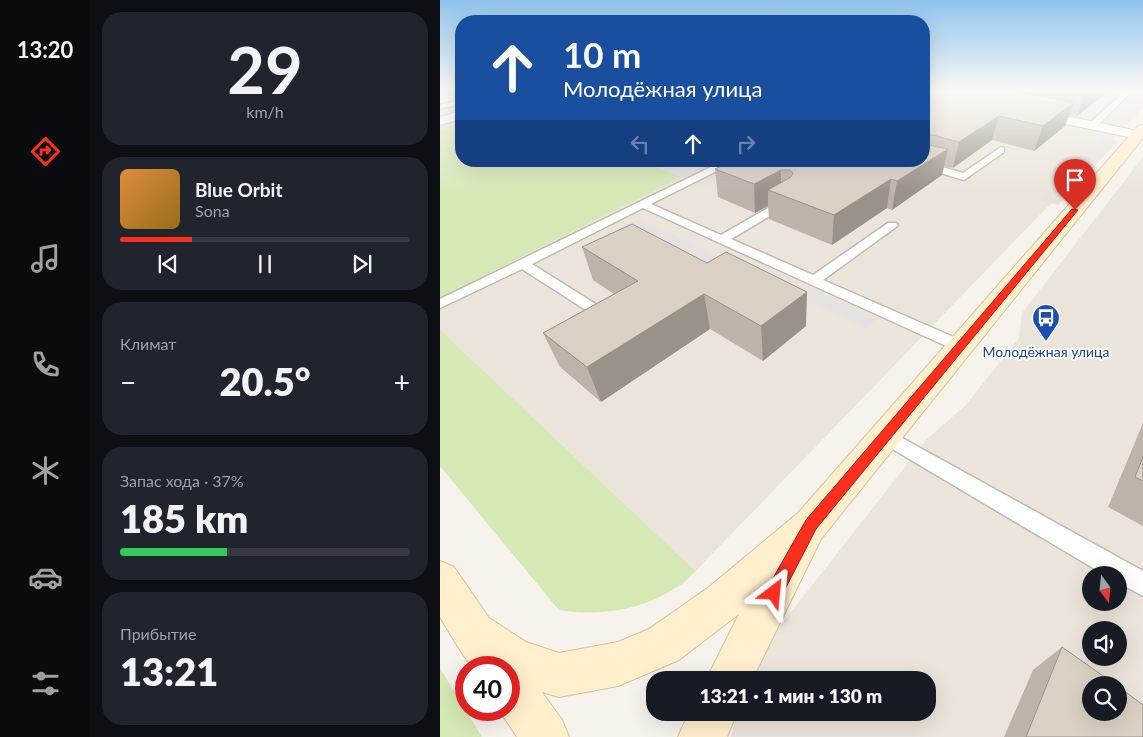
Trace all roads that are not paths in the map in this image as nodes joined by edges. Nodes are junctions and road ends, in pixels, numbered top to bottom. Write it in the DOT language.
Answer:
graph roads {
  1 [pos="1090,124"];
  2 [pos="1093,125"];
  3 [pos="1141,133"];
  4 [pos="1001,150"];
  5 [pos="718,167"];
  6 [pos="930,167"];
  7 [pos="786,202"];
  8 [pos="642,204"];
  9 [pos="892,225"];
  10 [pos="721,240"];
  11 [pos="522,263"];
  12 [pos="813,281"];
  13 [pos="440,304"];
  14 [pos="597,311"];
  15 [pos="960,346"];
  16 [pos="886,436"];
  17 [pos="811,524"];
  18 [pos="440,581"];
  19 [pos="1143,584"];
  20 [pos="473,632"];
  21 [pos="490,656"];
  22 [pos="733,671"];
  23 [pos="520,700"];
  24 [pos="710,721"];
  25 [pos="545,737"];
  26 [pos="702,737"];
  1 -- 2 [label="street"];
  2 -- 3 [label="street"];
  3 -- 15 [label="street"];
  4 -- 6 [label="lane"];
  5 -- 8 [label="lane"];
  7 -- 10 [label="lane"];
  8 -- 10 [label="lane"];
  8 -- 11 [label="lane"];
  9 -- 12 [label="lane"];
  10 -- 12 [label="lane"];
  11 -- 13 [label="lane"];
  11 -- 14 [label="lane"];
  12 -- 15 [label="lane"];
  15 -- 16 [label="street"];
  16 -- 17 [label="street"];
  16 -- 19 [label="lane"];
  17 -- 20 [label="street"];
  17 -- 22 [label="street"];
  18 -- 20 [label="street"];
  20 -- 21 [label="street"];
  23 -- 25 [label="street"];
  24 -- 26 [label="street"];
}
